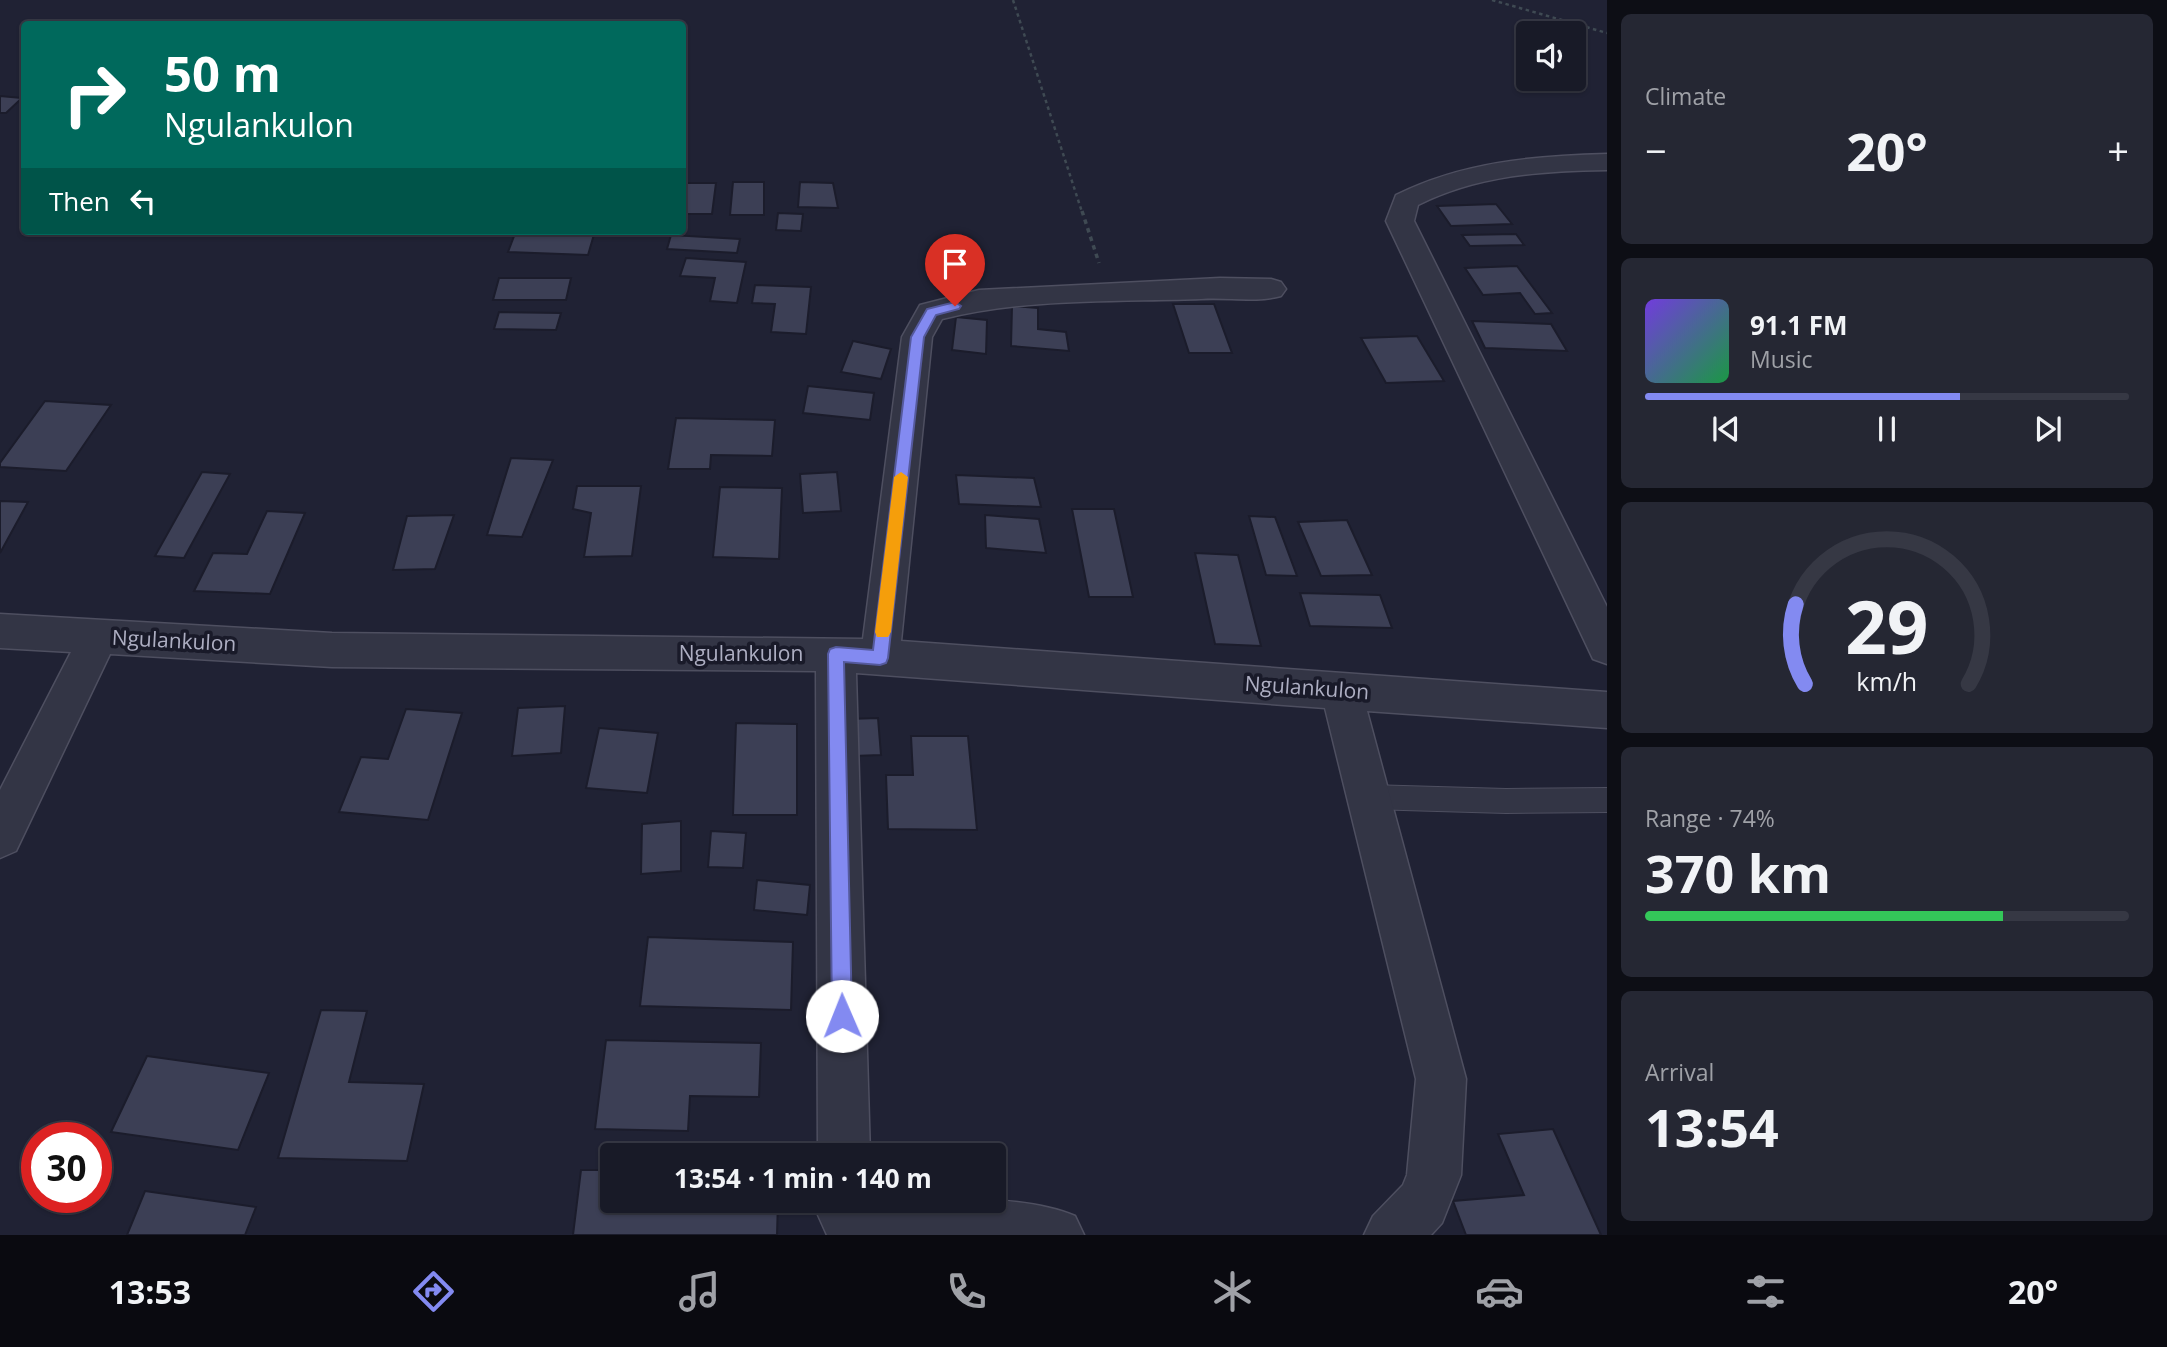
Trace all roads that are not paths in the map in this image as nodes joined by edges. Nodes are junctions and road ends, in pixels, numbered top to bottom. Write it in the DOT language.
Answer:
graph roads {
  1 [pos="1607,162"];
  2 [pos="1271,289"];
  3 [pos="0,631"];
  4 [pos="99,637"];
  5 [pos="1607,647"];
  6 [pos="858,656"];
  7 [pos="1341,691"];
  8 [pos="1607,710"];
  9 [pos="1369,797"];
  10 [pos="1607,800"];
  11 [pos="0,836"];
  12 [pos="844,1143"];
  13 [pos="845,1217"];
  14 [pos="1056,1235"];
  15 [pos="1392,1235"];
  1 -- 5 [label="street"];
  2 -- 6 [label="street"];
  3 -- 4 [label="street, Ngulankulon"];
  4 -- 6 [label="street, Ngulankulon"];
  4 -- 11 [label="street"];
  6 -- 7 [label="street, Ngulankulon"];
  6 -- 12 [label="street"];
  7 -- 8 [label="street, Ngulankulon"];
  7 -- 9 [label="street"];
  9 -- 10 [label="lane"];
  9 -- 15 [label="street"];
  13 -- 14 [label="street"];
}
